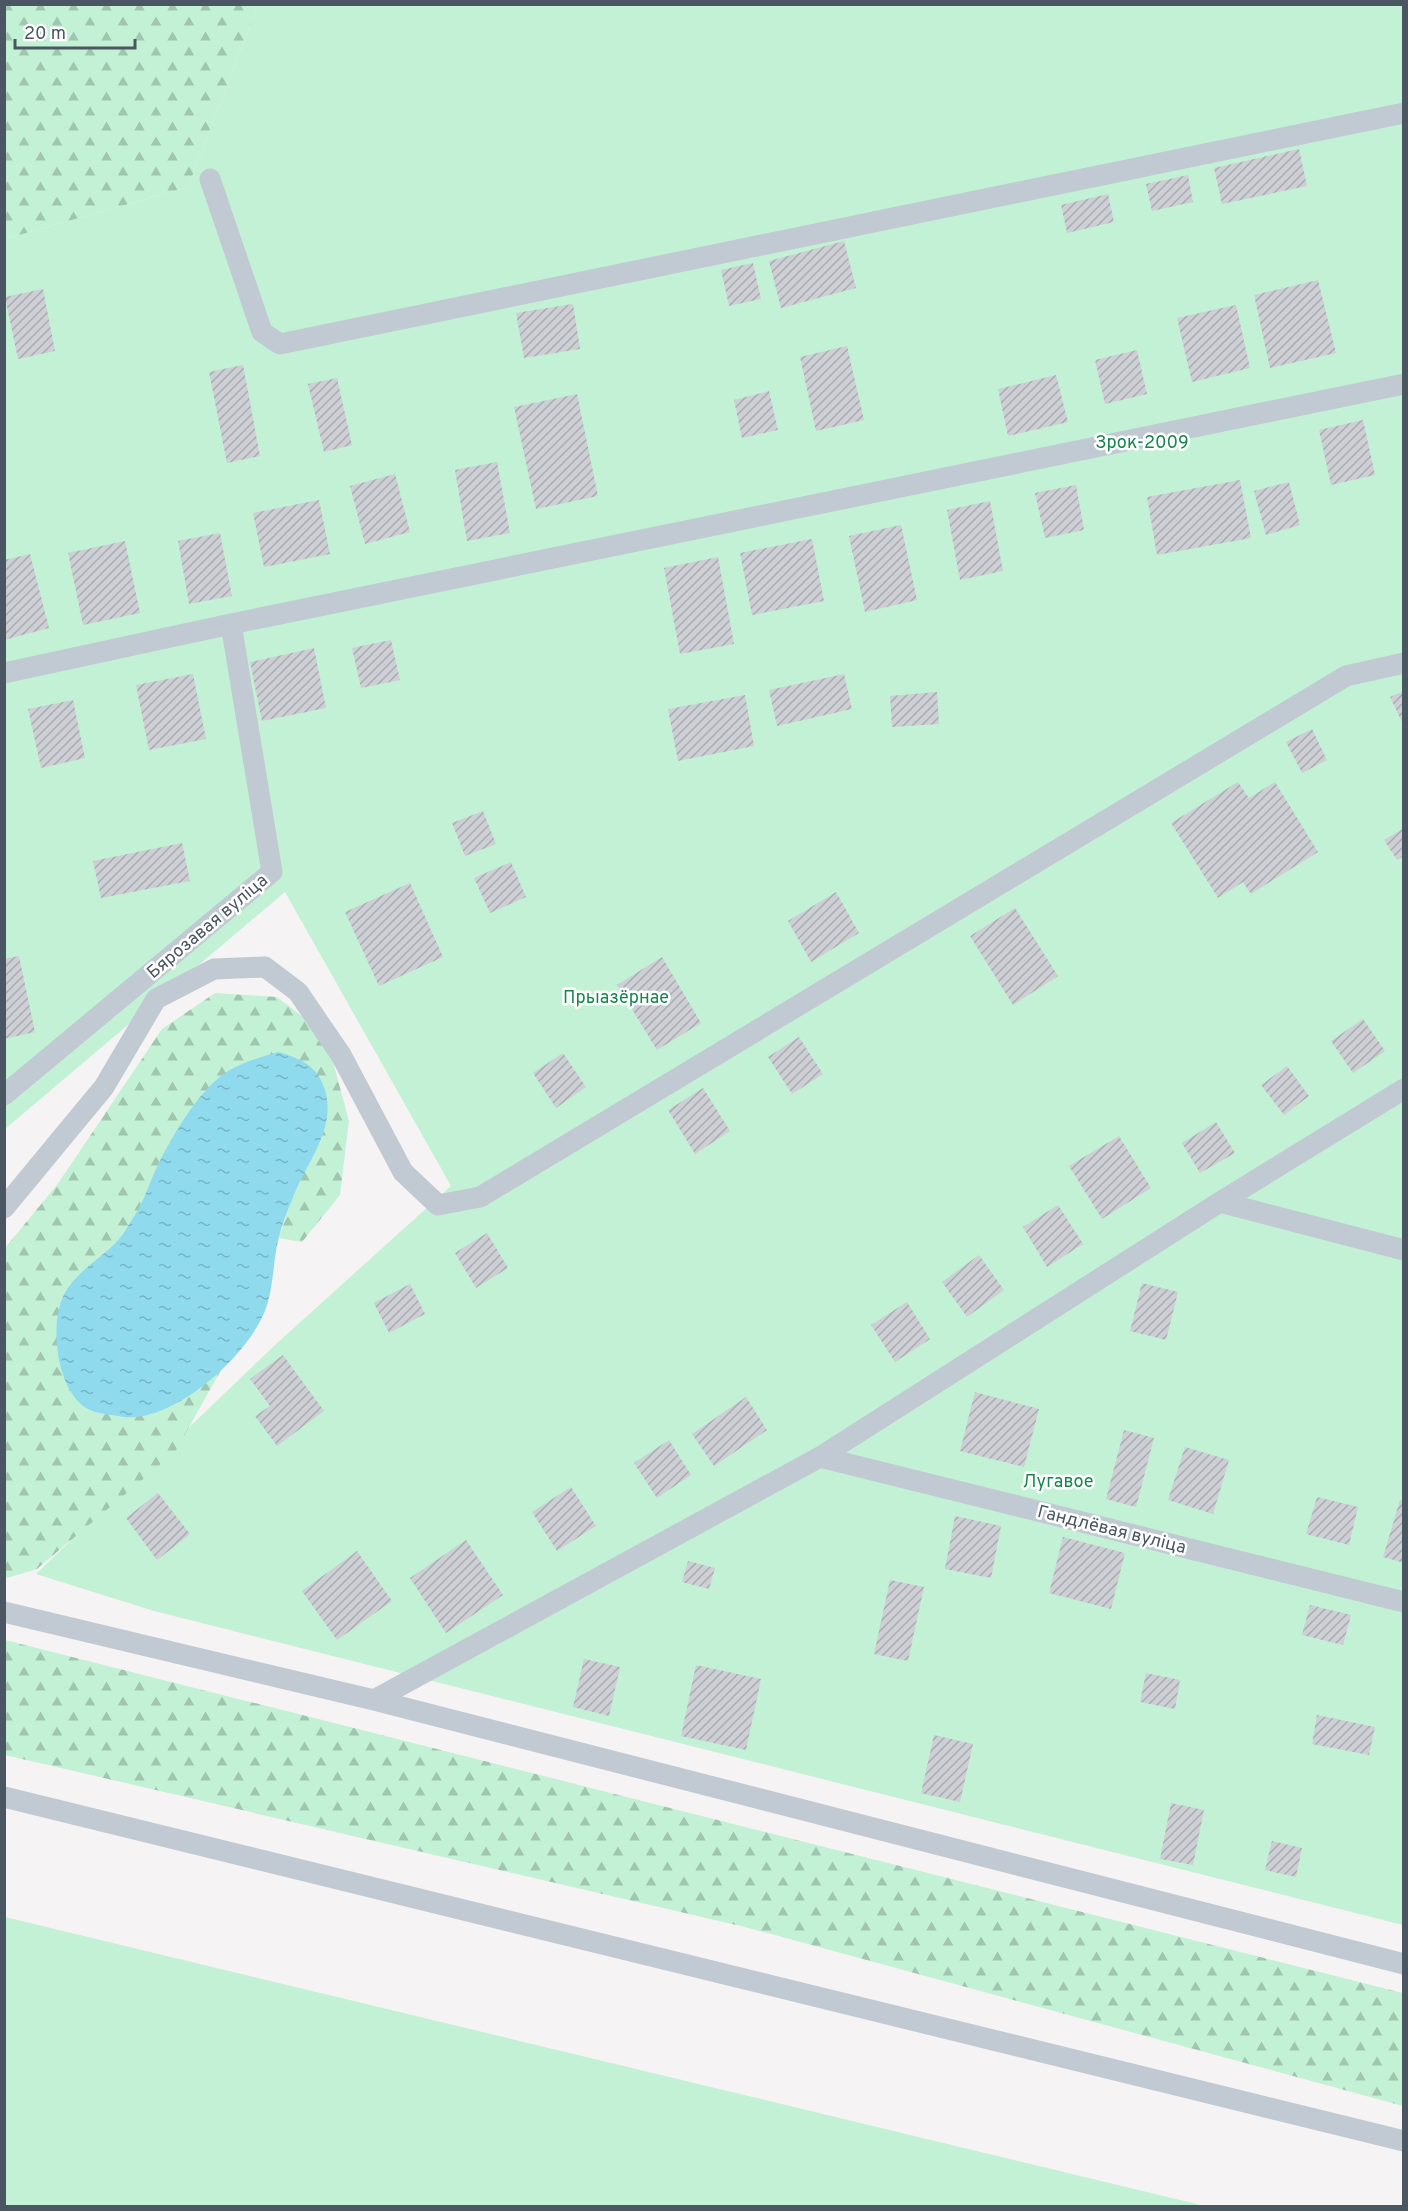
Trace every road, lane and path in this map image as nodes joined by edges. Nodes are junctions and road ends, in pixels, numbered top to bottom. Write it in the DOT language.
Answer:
graph roads {
  1 [pos="1404,113"];
  2 [pos="210,179"];
  3 [pos="1404,384"];
  4 [pos="231,624"];
  5 [pos="1404,663"];
  6 [pos="4,673"];
  7 [pos="1404,1089"];
  8 [pos="4,1095"];
  9 [pos="1220,1202"];
  10 [pos="4,1208"];
  11 [pos="1404,1250"];
  12 [pos="820,1457"];
  13 [pos="1404,1602"];
  14 [pos="4,1612"];
  15 [pos="374,1700"];
  16 [pos="4,1797"];
  17 [pos="1404,1964"];
  18 [pos="1404,2140"];
  1 -- 2 [label="lane"];
  3 -- 4 [label="lane"];
  4 -- 6 [label="lane"];
  4 -- 8 [label="lane, Бярозавая вуліца"];
  5 -- 10 [label="lane"];
  7 -- 9 [label="lane"];
  9 -- 11 [label="lane"];
  9 -- 12 [label="lane"];
  12 -- 13 [label="lane, Гандлёвая вуліца"];
  12 -- 15 [label="lane"];
  14 -- 15 [label="lane"];
  15 -- 17 [label="lane"];
  16 -- 18 [label="lane"];
}
